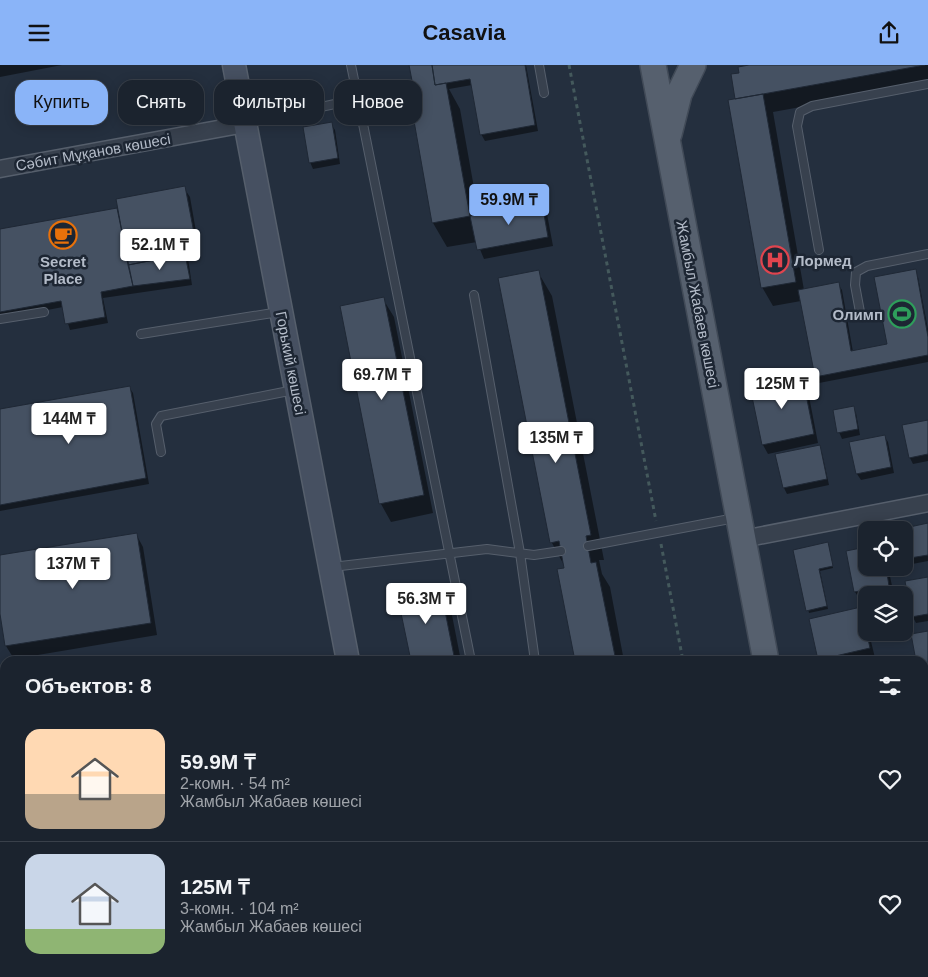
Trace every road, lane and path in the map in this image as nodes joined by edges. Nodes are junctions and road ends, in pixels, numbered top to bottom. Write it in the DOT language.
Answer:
graph roads {
  1 [pos="234,65"];
  2 [pos="351,65"];
  3 [pos="539,65"];
  4 [pos="569,65"];
  5 [pos="652,65"];
  6 [pos="693,65"];
  7 [pos="237,80"];
  8 [pos="354,80"];
  9 [pos="928,84"];
  10 [pos="544,93"];
  11 [pos="240,125"];
  12 [pos="245,125"];
  13 [pos="363,125"];
  14 [pos="669,157"];
  15 [pos="0,169"];
  16 [pos="819,250"];
  17 [pos="928,255"];
  18 [pos="474,295"];
  19 [pos="44,312"];
  20 [pos="281,312"];
  21 [pos="860,312"];
  22 [pos="0,319"];
  23 [pos="141,334"];
  24 [pos="296,389"];
  25 [pos="161,452"];
  26 [pos="928,503"];
  27 [pos="741,528"];
  28 [pos="658,531"];
  29 [pos="588,546"];
  30 [pos="561,551"];
  31 [pos="451,553"];
  32 [pos="520,553"];
  33 [pos="330,567"];
  34 [pos="347,656"];
  35 [pos="470,656"];
  36 [pos="535,656"];
  37 [pos="682,656"];
  38 [pos="765,656"];
  1 -- 7 [label="main road, Горький көшесі"];
  2 -- 8 [label="lane"];
  3 -- 10 [label="lane"];
  4 -- 28 [label="path"];
  5 -- 14 [label="main road, Жамбыл Жабаев көшесі"];
  6 -- 14 [label="main road"];
  9 -- 16 [label="lane"];
  11 -- 15 [label="street, Сәбит Мұқанов көшесі"];
  12 -- 20 [label="main road, Горький көшесі"];
  13 -- 31 [label="lane"];
  14 -- 27 [label="main road, Жамбыл Жабаев көшесі"];
  17 -- 21 [label="lane"];
  18 -- 32 [label="lane"];
  19 -- 22 [label="lane"];
  20 -- 23 [label="lane"];
  20 -- 24 [label="main road, Горький көшесі"];
  24 -- 25 [label="lane"];
  24 -- 33 [label="main road, Горький көшесі"];
  26 -- 27 [label="street"];
  27 -- 28 [label="lane"];
  27 -- 38 [label="main road, Жамбыл Жабаев көшесі"];
  28 -- 29 [label="lane"];
  28 -- 37 [label="path"];
  30 -- 32 [label="lane"];
  31 -- 32 [label="lane"];
  31 -- 33 [label="lane"];
  31 -- 35 [label="lane"];
  32 -- 36 [label="lane"];
  33 -- 34 [label="main road, Горький көшесі"];
}
